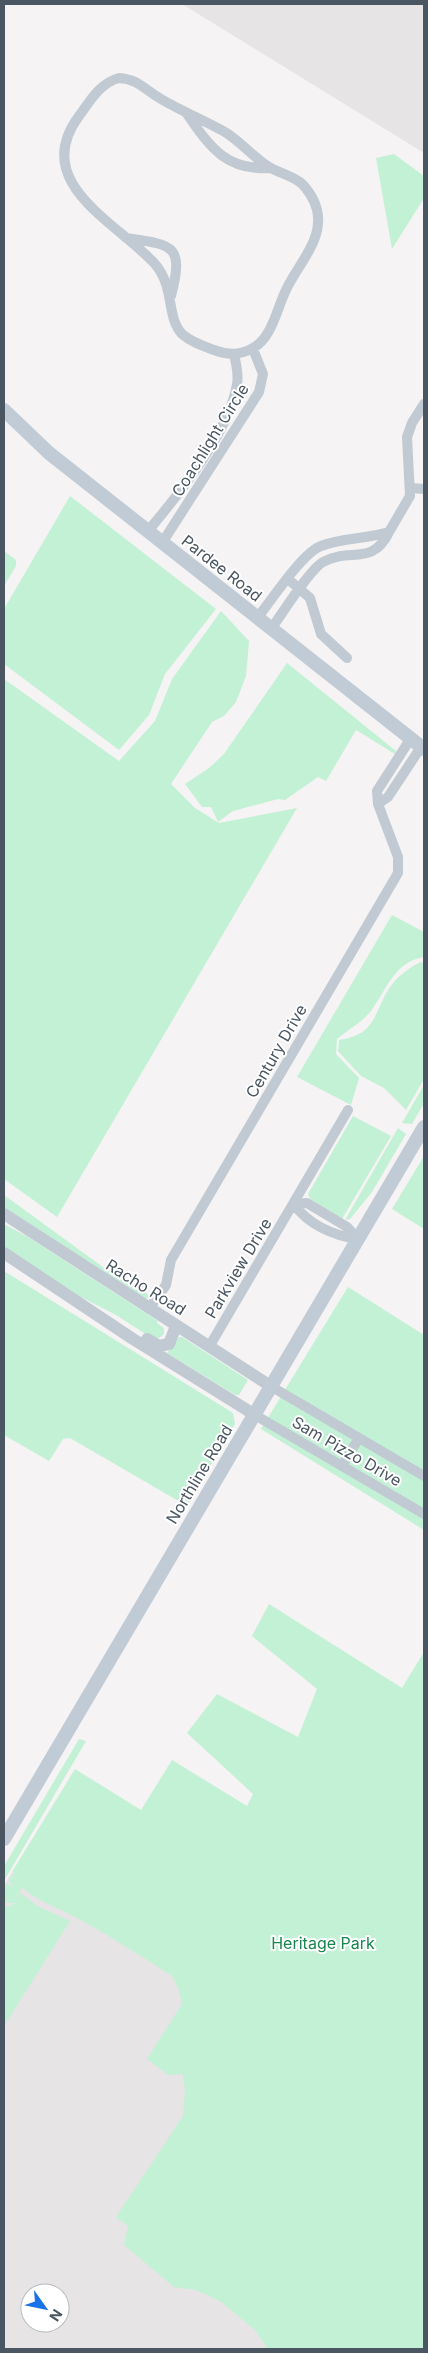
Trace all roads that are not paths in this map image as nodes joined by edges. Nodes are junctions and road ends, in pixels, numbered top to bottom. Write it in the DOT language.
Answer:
graph roads {
  1 [pos="185,112"];
  2 [pos="270,168"];
  3 [pos="126,238"];
  4 [pos="170,299"];
  5 [pos="252,348"];
  6 [pos="234,354"];
  7 [pos="424,404"];
  8 [pos="4,410"];
  9 [pos="411,488"];
  10 [pos="424,489"];
  11 [pos="148,531"];
  12 [pos="389,532"];
  13 [pos="162,543"];
  14 [pos="328,544"];
  15 [pos="334,558"];
  16 [pos="288,579"];
  17 [pos="301,589"];
  18 [pos="257,618"];
  19 [pos="271,629"];
  20 [pos="348,658"];
  21 [pos="419,745"];
  22 [pos="348,1110"];
  23 [pos="424,1127"];
  24 [pos="294,1204"];
  25 [pos="4,1214"];
  26 [pos="4,1220"];
  27 [pos="25,1230"];
  28 [pos="358,1240"];
  29 [pos="4,1253"];
  30 [pos="68,1296"];
  31 [pos="149,1309"];
  32 [pos="176,1326"];
  33 [pos="209,1347"];
  34 [pos="272,1387"];
  35 [pos="255,1415"];
  36 [pos="359,1438"];
  37 [pos="342,1466"];
  38 [pos="424,1476"];
  39 [pos="424,1514"];
  40 [pos="4,1839"];
  1 -- 2 [label="street"];
  1 -- 2 [label="street"];
  1 -- 3 [label="street"];
  2 -- 5 [label="street"];
  3 -- 4 [label="street"];
  3 -- 4 [label="street"];
  4 -- 6 [label="street"];
  5 -- 6 [label="street"];
  5 -- 13 [label="street, Coachlight Circle"];
  6 -- 11 [label="street, Coachlight Circle"];
  7 -- 9 [label="street"];
  8 -- 11 [label="main road, Pardee Road"];
  9 -- 10 [label="street"];
  9 -- 12 [label="street"];
  11 -- 13 [label="main road, Pardee Road"];
  12 -- 14 [label="street"];
  12 -- 15 [label="street"];
  13 -- 18 [label="main road, Pardee Road"];
  14 -- 15 [label="street"];
  14 -- 16 [label="street"];
  15 -- 17 [label="street"];
  16 -- 17 [label="street"];
  16 -- 18 [label="street"];
  17 -- 19 [label="street"];
  17 -- 20 [label="street"];
  18 -- 19 [label="main road, Pardee Road"];
  19 -- 21 [label="main road, Pardee Road"];
  21 -- 31 [label="street, Century Drive"];
  22 -- 24 [label="street, Parkview Drive"];
  23 -- 28 [label="main road, Northline Road"];
  24 -- 28 [label="street"];
  24 -- 33 [label="street, Parkview Drive"];
  25 -- 27 [label="street, Racho Road"];
  26 -- 27 [label="street"];
  27 -- 31 [label="street, Racho Road"];
  28 -- 34 [label="main road, Northline Road"];
  29 -- 30 [label="street"];
  30 -- 32 [label="street"];
  30 -- 35 [label="street"];
  31 -- 32 [label="street, Racho Road"];
  32 -- 33 [label="street, Racho Road"];
  33 -- 34 [label="street, Racho Road"];
  34 -- 35 [label="main road, Northline Road"];
  34 -- 36 [label="street, Sam Pizzo Drive"];
  35 -- 37 [label="street, Sam Pizzo Drive"];
  35 -- 40 [label="main road, Northline Road"];
  36 -- 37 [label="street"];
  36 -- 38 [label="street, Sam Pizzo Drive"];
  37 -- 39 [label="street, Sam Pizzo Drive"];
}
